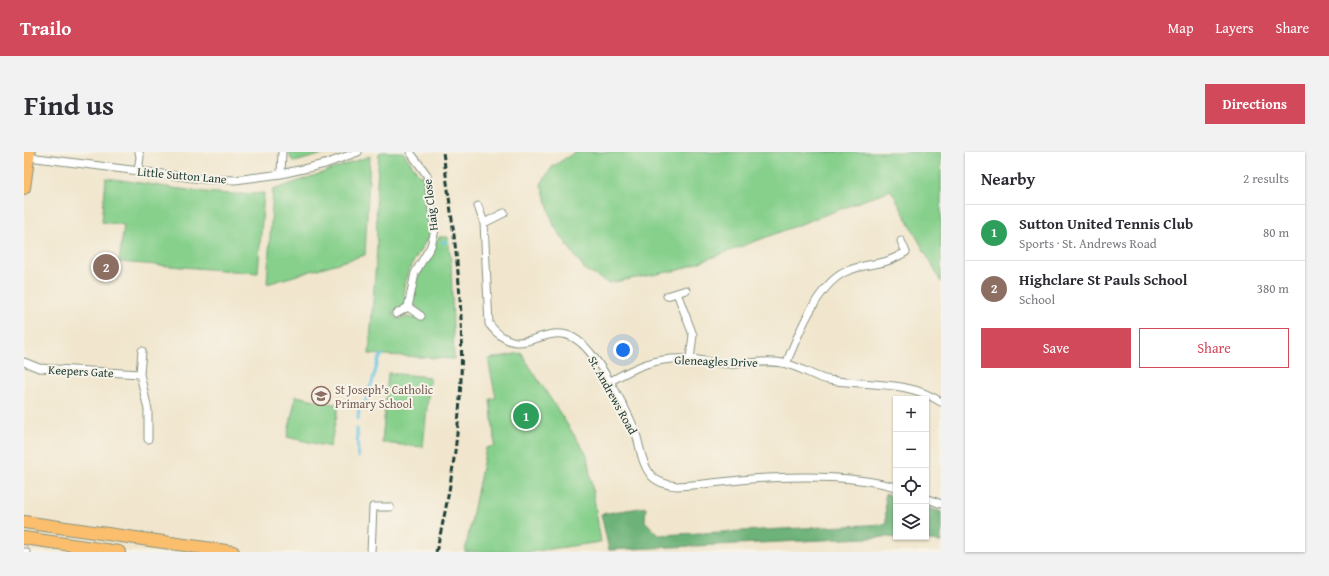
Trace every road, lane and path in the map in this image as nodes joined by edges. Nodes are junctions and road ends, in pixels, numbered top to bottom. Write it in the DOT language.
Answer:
graph roads {
  1 [pos="139,152"];
  2 [pos="282,152"];
  3 [pos="358,152"];
  4 [pos="410,152"];
  5 [pos="29,154"];
  6 [pos="138,171"];
  7 [pos="281,174"];
  8 [pos="25,175"];
  9 [pos="24,188"];
  10 [pos="478,206"];
  11 [pos="504,213"];
  12 [pos="484,223"];
  13 [pos="901,241"];
  14 [pos="686,290"];
  15 [pos="677,293"];
  16 [pos="667,296"];
  17 [pos="408,307"];
  18 [pos="396,314"];
  19 [pos="421,316"];
  20 [pos="142,351"];
  21 [pos="690,359"];
  22 [pos="24,362"];
  23 [pos="786,364"];
  24 [pos="140,374"];
  25 [pos="609,382"];
  26 [pos="941,402"];
  27 [pos="148,439"];
  28 [pos="893,486"];
  29 [pos="929,499"];
  30 [pos="941,504"];
  31 [pos="390,508"];
  32 [pos="24,522"];
  33 [pos="24,538"];
  34 [pos="119,552"];
  35 [pos="233,552"];
  36 [pos="371,552"];
  1 -- 6 [label="street"];
  2 -- 7 [label="street"];
  3 -- 7 [label="street, Little Sutton Lane"];
  4 -- 17 [label="street, Haig Close"];
  5 -- 6 [label="street, Little Sutton Lane"];
  5 -- 8 [label="main road"];
  6 -- 7 [label="street, Little Sutton Lane"];
  8 -- 9 [label="main road"];
  10 -- 12 [label="street, St. Andrews Road"];
  11 -- 12 [label="street"];
  12 -- 25 [label="street, St. Andrews Road"];
  13 -- 23 [label="street"];
  14 -- 15 [label="street"];
  15 -- 16 [label="street"];
  15 -- 21 [label="street"];
  17 -- 18 [label="street"];
  17 -- 19 [label="street"];
  20 -- 24 [label="street"];
  21 -- 23 [label="street, Gleneagles Drive"];
  21 -- 25 [label="street, Gleneagles Drive"];
  22 -- 24 [label="street, Keepers Gate"];
  23 -- 26 [label="street, Gleneagles Drive"];
  24 -- 27 [label="street"];
  25 -- 28 [label="street, St. Andrews Road"];
  29 -- 30 [label="street"];
  31 -- 36 [label="street"];
  32 -- 35 [label="main road"];
  33 -- 34 [label="main road"];
}
